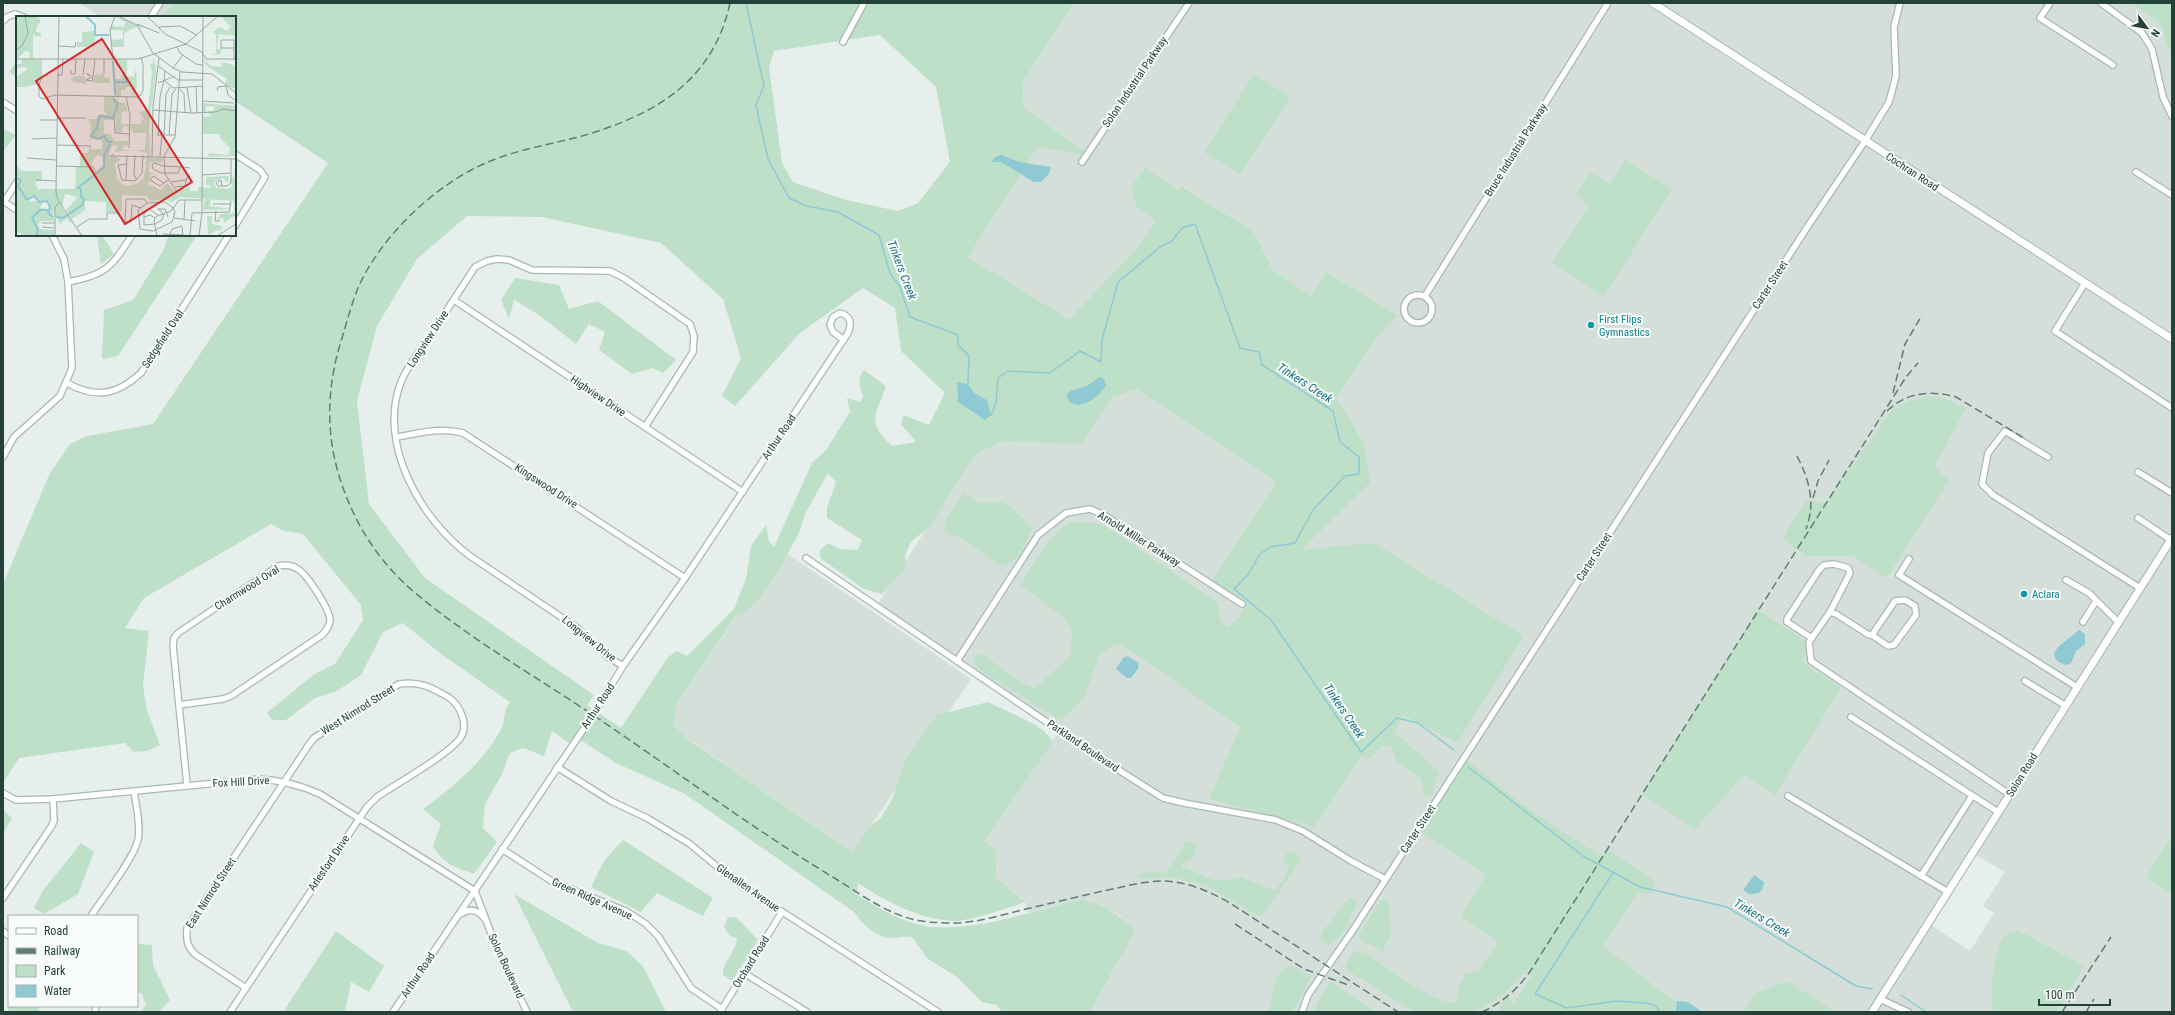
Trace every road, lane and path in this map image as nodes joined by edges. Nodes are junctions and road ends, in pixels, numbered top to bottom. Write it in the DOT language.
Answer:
graph roads {
  1 [pos="160,3"];
  2 [pos="864,3"];
  3 [pos="1188,3"];
  4 [pos="1608,3"];
  5 [pos="1653,3"];
  6 [pos="1900,3"];
  7 [pos="2050,3"];
  8 [pos="2101,3"];
  9 [pos="152,15"];
  10 [pos="21,16"];
  11 [pos="3,21"];
  12 [pos="843,42"];
  13 [pos="2113,65"];
  14 [pos="3,102"];
  15 [pos="16,110"];
  16 [pos="2172,116"];
  17 [pos="1865,141"];
  18 [pos="236,155"];
  19 [pos="1082,162"];
  20 [pos="2136,172"];
  21 [pos="16,183"];
  22 [pos="2172,195"];
  23 [pos="4,201"];
  24 [pos="16,209"];
  25 [pos="236,224"];
  26 [pos="52,236"];
  27 [pos="131,236"];
  28 [pos="228,236"];
  29 [pos="68,282"];
  30 [pos="2085,283"];
  31 [pos="1425,296"];
  32 [pos="454,300"];
  33 [pos="2172,339"];
  34 [pos="844,340"];
  35 [pos="67,383"];
  36 [pos="2172,408"];
  37 [pos="645,427"];
  38 [pos="397,437"];
  39 [pos="2048,457"];
  40 [pos="3,458"];
  41 [pos="2138,472"];
  42 [pos="743,492"];
  43 [pos="2172,493"];
  44 [pos="2138,518"];
  45 [pos="2172,539"];
  46 [pos="806,558"];
  47 [pos="1909,559"];
  48 [pos="685,578"];
  49 [pos="2066,580"];
  50 [pos="2140,588"];
  51 [pos="2096,601"];
  52 [pos="1242,604"];
  53 [pos="1830,612"];
  54 [pos="2083,622"];
  55 [pos="2118,622"];
  56 [pos="1872,635"];
  57 [pos="1812,638"];
  58 [pos="957,661"];
  59 [pos="623,666"];
  60 [pos="2025,681"];
  61 [pos="2077,687"];
  62 [pos="179,705"];
  63 [pos="2066,706"];
  64 [pos="1851,717"];
  65 [pos="457,742"];
  66 [pos="557,767"];
  67 [pos="284,782"];
  68 [pos="187,785"];
  69 [pos="134,791"];
  70 [pos="3,793"];
  71 [pos="2009,794"];
  72 [pos="1788,796"];
  73 [pos="1972,796"];
  74 [pos="53,799"];
  75 [pos="1998,812"];
  76 [pos="359,818"];
  77 [pos="502,849"];
  78 [pos="1921,876"];
  79 [pos="1385,880"];
  80 [pos="475,891"];
  81 [pos="1948,892"];
  82 [pos="3,898"];
  83 [pos="782,912"];
  84 [pos="92,915"];
  85 [pos="456,917"];
  86 [pos="485,920"];
  87 [pos="744,973"];
  88 [pos="246,988"];
  89 [pos="1880,999"];
  90 [pos="721,1010"];
  91 [pos="230,1012"];
  92 [pos="393,1012"];
  93 [pos="527,1012"];
  94 [pos="807,1012"];
  95 [pos="938,1012"];
  96 [pos="1302,1012"];
  97 [pos="1872,1012"];
  98 [pos="1908,1012"];
  1 -- 9 [label="street"];
  2 -- 12 [label="street"];
  3 -- 19 [label="street, Solon Industrial Parkway"];
  4 -- 31 [label="street, Bruce Industrial Parkway"];
  5 -- 17 [label="street, Cochran Road"];
  6 -- 17 [label="street, Carter Street"];
  7 -- 13 [label="street"];
  8 -- 16 [label="street"];
  10 -- 11 [label="street"];
  14 -- 15 [label="street"];
  17 -- 30 [label="street, Cochran Road"];
  17 -- 79 [label="street, Carter Street"];
  18 -- 25 [label="street"];
  20 -- 22 [label="street"];
  21 -- 23 [label="street"];
  23 -- 24 [label="street"];
  26 -- 29 [label="street"];
  27 -- 29 [label="street"];
  28 -- 35 [label="street, Sedgefield Oval"];
  29 -- 35 [label="street"];
  30 -- 33 [label="street, Cochran Road"];
  30 -- 36 [label="street"];
  31 -- 31 [label="street"];
  32 -- 37 [label="street, Highview Drive"];
  32 -- 37 [label="street, Longview Drive"];
  32 -- 38 [label="street, Longview Drive"];
  34 -- 34 [label="street, Arthur Road"];
  34 -- 42 [label="street, Arthur Road"];
  35 -- 40 [label="street"];
  37 -- 42 [label="street, Highview Drive"];
  38 -- 48 [label="street, Kingswood Drive"];
  38 -- 59 [label="street, Longview Drive"];
  39 -- 50 [label="street"];
  41 -- 43 [label="street"];
  42 -- 48 [label="street, Arthur Road"];
  44 -- 45 [label="street"];
  45 -- 50 [label="street, Solon Road"];
  46 -- 58 [label="street, Parkland Boulevard"];
  47 -- 61 [label="street"];
  48 -- 59 [label="street, Arthur Road"];
  49 -- 51 [label="street"];
  50 -- 55 [label="street, Solon Road"];
  51 -- 54 [label="street"];
  51 -- 55 [label="street"];
  52 -- 58 [label="street, Arnold Miller Parkway"];
  53 -- 56 [label="street"];
  53 -- 57 [label="street"];
  53 -- 57 [label="street"];
  55 -- 61 [label="street, Solon Road"];
  56 -- 56 [label="street"];
  57 -- 71 [label="street"];
  58 -- 79 [label="street, Parkland Boulevard"];
  59 -- 66 [label="street, Arthur Road"];
  60 -- 63 [label="street"];
  61 -- 63 [label="street, Solon Road"];
  62 -- 62 [label="street, Charmwood Oval"];
  62 -- 68 [label="street, Charmwood Oval"];
  63 -- 71 [label="street, Solon Road"];
  64 -- 73 [label="street"];
  65 -- 67 [label="street, West Nimrod Street"];
  65 -- 76 [label="street, Arlesford Drive"];
  66 -- 77 [label="street, Arthur Road"];
  66 -- 83 [label="street, Glenallen Avenue"];
  67 -- 68 [label="street, Fox Hill Drive"];
  67 -- 76 [label="street, Fox Hill Drive"];
  67 -- 88 [label="street, East Nimrod Street"];
  68 -- 69 [label="street, Fox Hill Drive"];
  69 -- 74 [label="street, Fox Hill Drive"];
  69 -- 84 [label="street"];
  70 -- 74 [label="street, Fox Hill Drive"];
  71 -- 75 [label="street, Solon Road"];
  72 -- 78 [label="street"];
  73 -- 75 [label="street"];
  73 -- 78 [label="street"];
  74 -- 82 [label="street"];
  75 -- 81 [label="street, Solon Road"];
  76 -- 80 [label="street, Fox Hill Drive"];
  76 -- 88 [label="street, Arlesford Drive"];
  77 -- 80 [label="street, Arthur Road"];
  77 -- 90 [label="street, Green Ridge Avenue"];
  78 -- 81 [label="street"];
  79 -- 96 [label="street, Carter Street"];
  80 -- 85 [label="street, Arthur Road"];
  80 -- 86 [label="street, Solon Boulevard"];
  81 -- 89 [label="street, Solon Road"];
  83 -- 87 [label="street, Orchard Road"];
  83 -- 95 [label="street, Glenallen Avenue"];
  85 -- 86 [label="street, Solon Boulevard"];
  85 -- 92 [label="street, Arthur Road"];
  86 -- 93 [label="street, Solon Boulevard"];
  87 -- 90 [label="street, Orchard Road"];
  87 -- 94 [label="street"];
  88 -- 91 [label="street, Arlesford Drive"];
  89 -- 97 [label="street, Solon Road"];
  89 -- 98 [label="street"];
}
